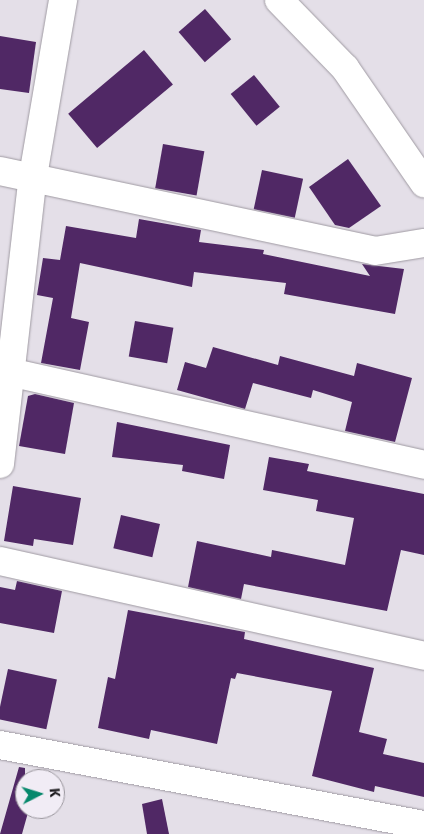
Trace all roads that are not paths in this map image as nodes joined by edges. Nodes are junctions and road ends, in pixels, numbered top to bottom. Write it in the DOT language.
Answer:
graph roads {
  1 [pos="63,0"];
  2 [pos="279,0"];
  3 [pos="0,172"];
  4 [pos="34,176"];
  5 [pos="424,183"];
  6 [pos="424,243"];
  7 [pos="5,371"];
  8 [pos="0,464"];
  9 [pos="424,465"];
  10 [pos="0,561"];
  11 [pos="424,656"];
  12 [pos="1,749"];
  13 [pos="424,825"];
  1 -- 4 [label="street"];
  2 -- 5 [label="street"];
  3 -- 4 [label="street"];
  4 -- 6 [label="street"];
  4 -- 7 [label="street"];
  7 -- 8 [label="street"];
  7 -- 9 [label="street"];
  10 -- 11 [label="street"];
  12 -- 13 [label="street"];
}
